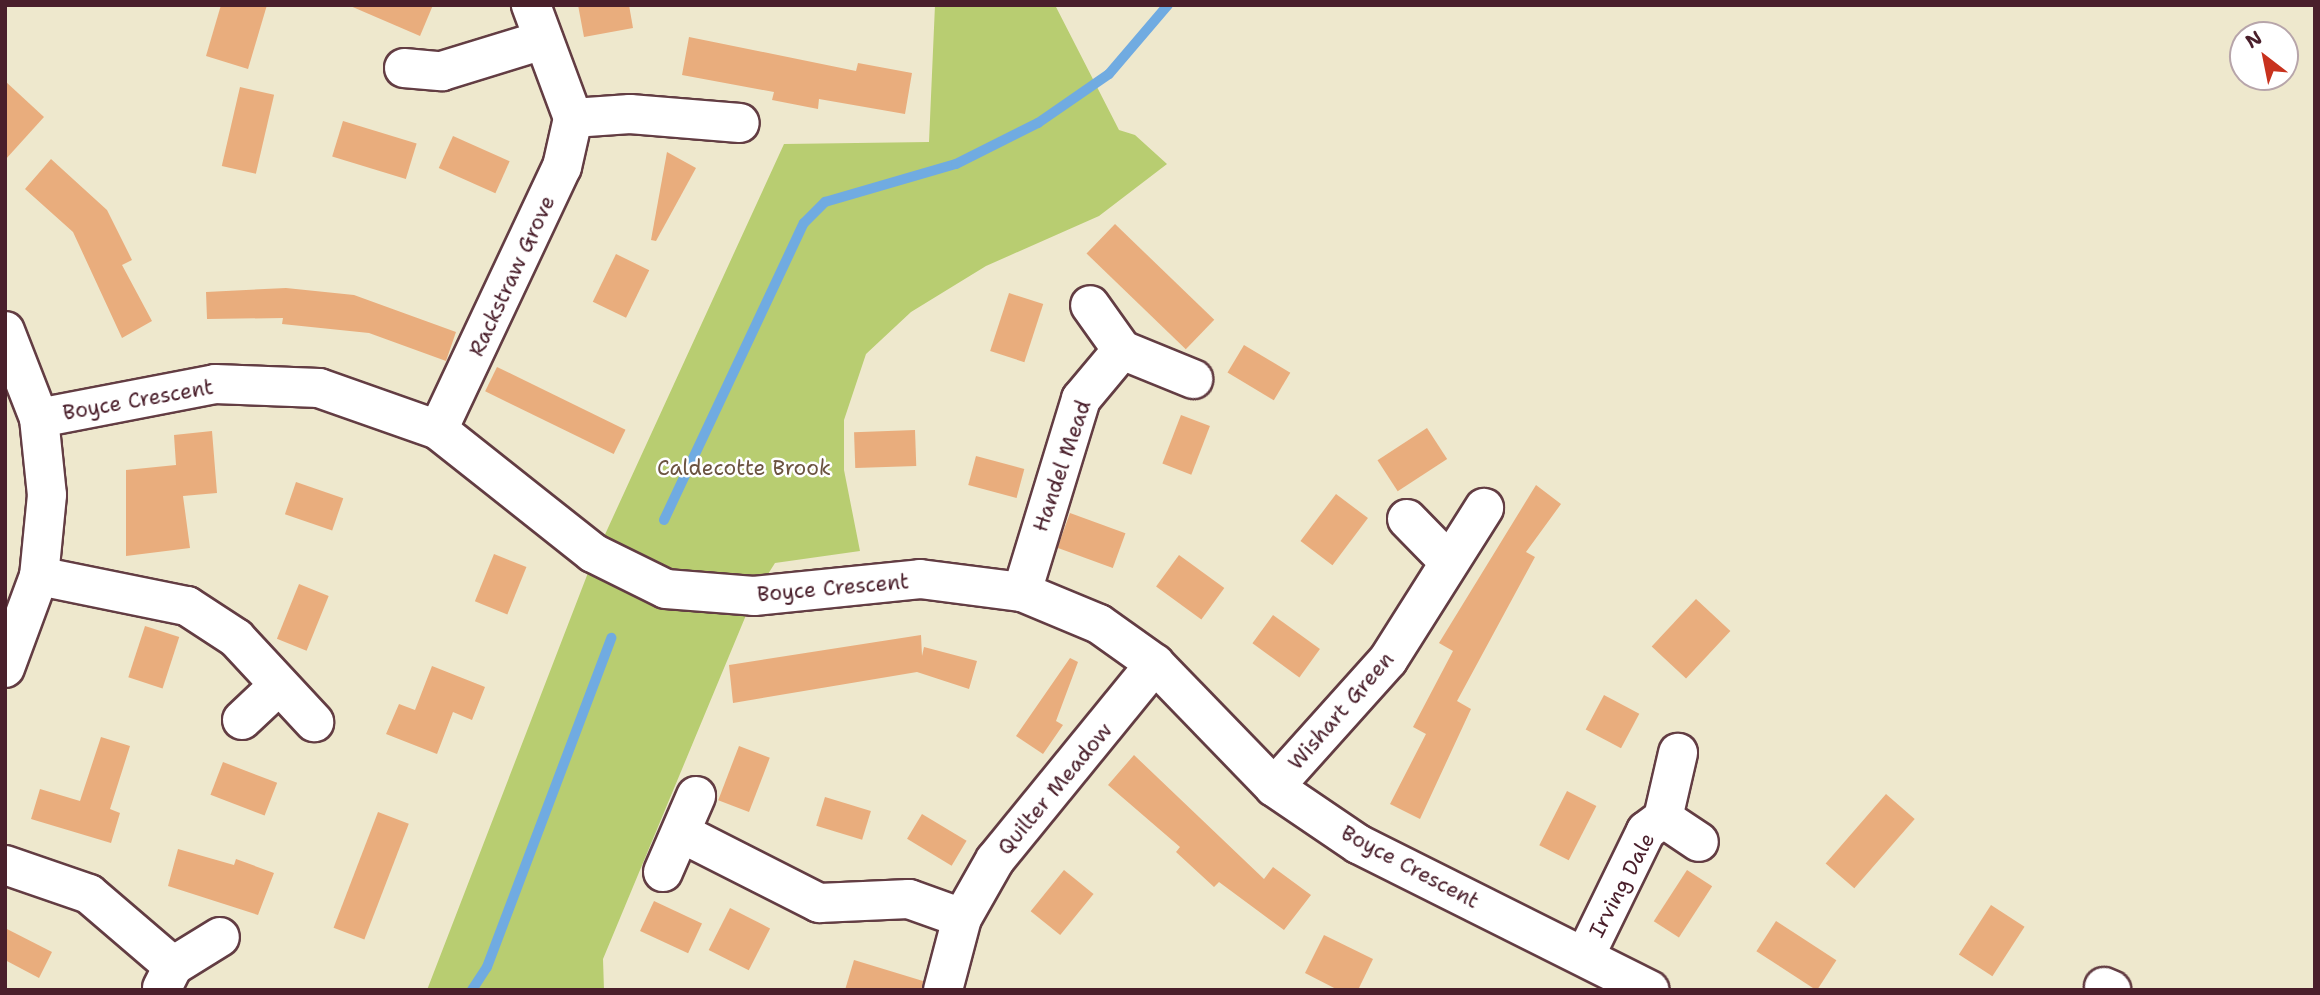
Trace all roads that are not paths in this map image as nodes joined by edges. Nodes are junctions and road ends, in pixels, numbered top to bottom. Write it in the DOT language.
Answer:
graph roads {
  1 [pos="537,22"];
  2 [pos="404,68"];
  3 [pos="573,118"];
  4 [pos="740,123"];
  5 [pos="1090,305"];
  6 [pos="5,331"];
  7 [pos="1122,350"];
  8 [pos="1193,379"];
  9 [pos="39,418"];
  10 [pos="438,430"];
  11 [pos="1484,508"];
  12 [pos="1407,519"];
  13 [pos="1447,560"];
  14 [pos="39,576"];
  15 [pos="1022,592"];
  16 [pos="1155,664"];
  17 [pos="5,668"];
  18 [pos="277,687"];
  19 [pos="242,720"];
  20 [pos="314,722"];
  21 [pos="1678,753"];
  22 [pos="1275,787"];
  23 [pos="696,796"];
  24 [pos="1663,818"];
  25 [pos="681,833"];
  26 [pos="1699,842"];
  27 [pos="5,865"];
  28 [pos="663,872"];
  29 [pos="962,918"];
  30 [pos="220,936"];
  31 [pos="1585,956"];
  32 [pos="167,978"];
  33 [pos="943,990"];
  34 [pos="1649,990"];
  1 -- 2 [label="street"];
  1 -- 3 [label="street"];
  3 -- 4 [label="street"];
  3 -- 10 [label="street, Rackstraw Grove"];
  5 -- 7 [label="street"];
  6 -- 9 [label="street"];
  7 -- 8 [label="street"];
  7 -- 15 [label="street, Handel Mead"];
  9 -- 10 [label="street, Boyce Crescent"];
  9 -- 14 [label="street"];
  10 -- 15 [label="street, Boyce Crescent"];
  11 -- 13 [label="street, Wishart Green"];
  12 -- 13 [label="street"];
  13 -- 22 [label="street, Wishart Green"];
  14 -- 17 [label="street"];
  14 -- 18 [label="street"];
  15 -- 16 [label="street, Boyce Crescent"];
  16 -- 22 [label="street, Boyce Crescent"];
  16 -- 29 [label="street, Quilter Meadow"];
  18 -- 19 [label="street"];
  18 -- 20 [label="street"];
  21 -- 24 [label="street, Irving Dale"];
  22 -- 31 [label="street, Boyce Crescent"];
  23 -- 25 [label="street"];
  24 -- 26 [label="street, Irving Dale"];
  24 -- 31 [label="street, Irving Dale"];
  25 -- 28 [label="street"];
  25 -- 29 [label="street"];
  27 -- 32 [label="street"];
  29 -- 33 [label="street, Quilter Meadow"];
  30 -- 32 [label="street"];
  31 -- 34 [label="street, Boyce Crescent"];
}
